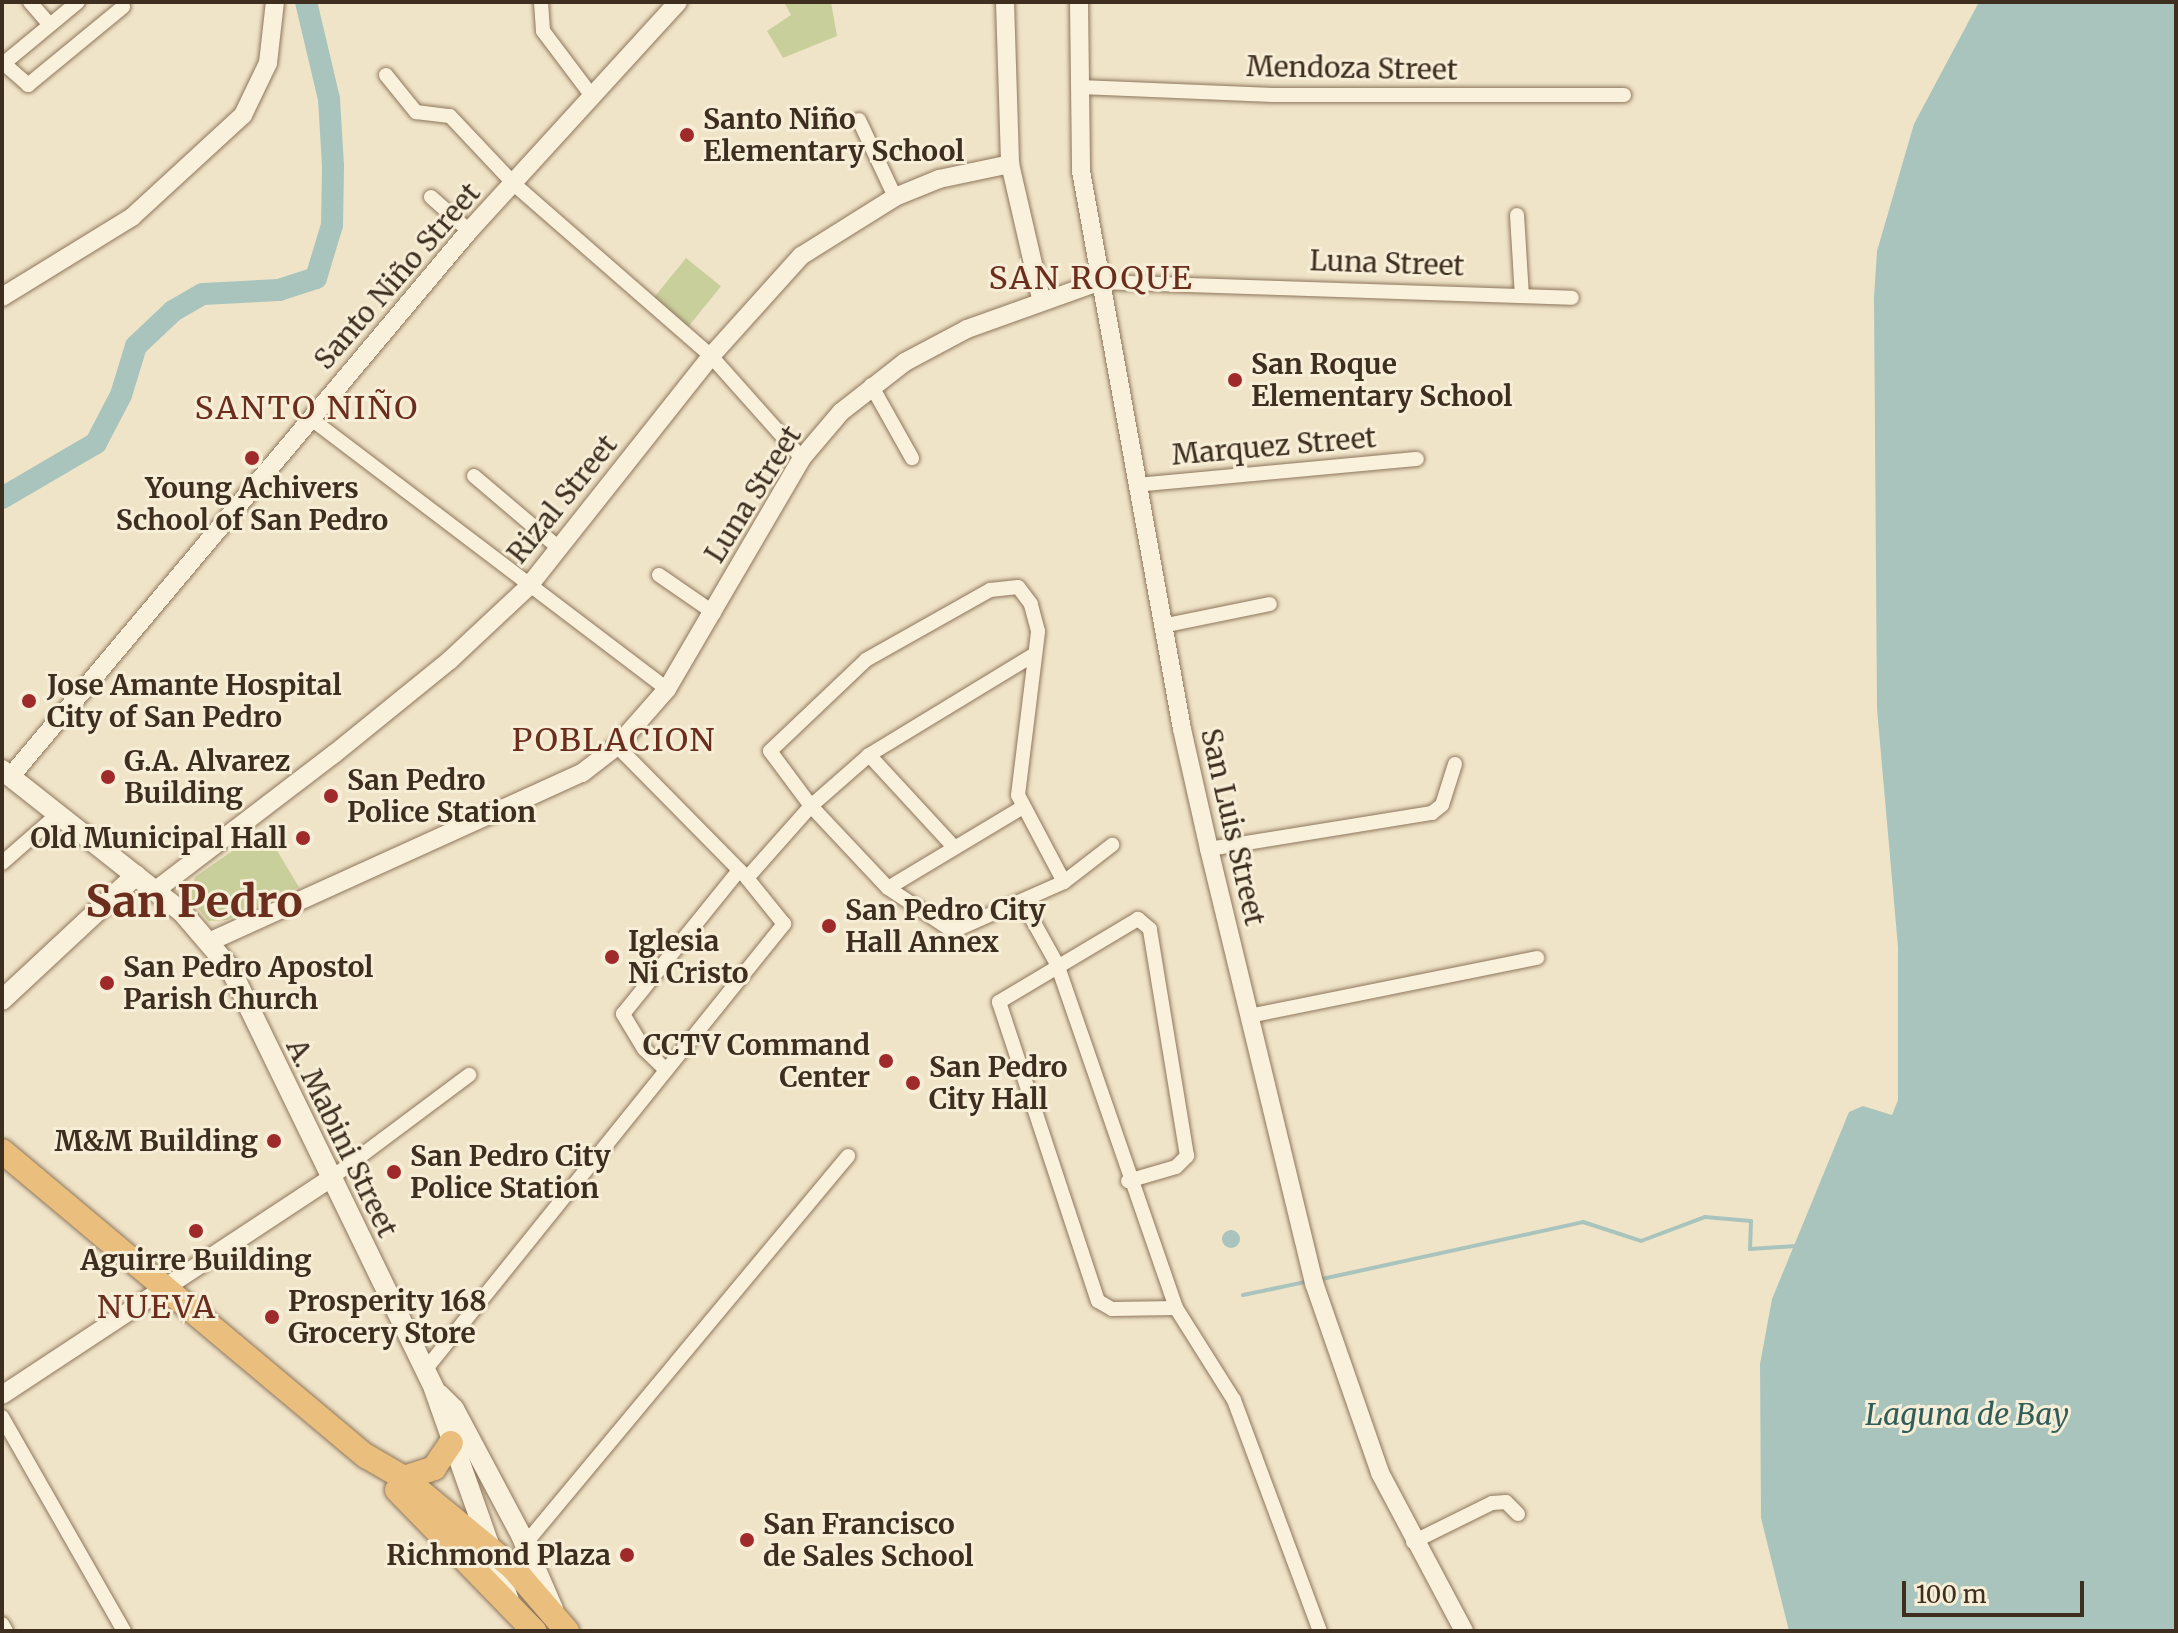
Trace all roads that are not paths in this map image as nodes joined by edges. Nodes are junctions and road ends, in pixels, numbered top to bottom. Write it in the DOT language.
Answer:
graph roads {
  1 [pos="30,2"];
  2 [pos="78,2"];
  3 [pos="275,2"];
  4 [pos="541,2"];
  5 [pos="1005,2"];
  6 [pos="1079,2"];
  7 [pos="674,3"];
  8 [pos="123,7"];
  9 [pos="50,25"];
  10 [pos="2,63"];
  11 [pos="386,75"];
  12 [pos="1080,87"];
  13 [pos="1624,95"];
  14 [pos="592,96"];
  15 [pos="859,120"];
  16 [pos="1010,164"];
  17 [pos="515,185"];
  18 [pos="431,197"];
  19 [pos="895,197"];
  20 [pos="1517,215"];
  21 [pos="469,231"];
  22 [pos="1098,282"];
  23 [pos="1522,296"];
  24 [pos="2,297"];
  25 [pos="1041,298"];
  26 [pos="1572,298"];
  27 [pos="711,356"];
  28 [pos="871,385"];
  29 [pos="310,418"];
  30 [pos="802,458"];
  31 [pos="912,458"];
  32 [pos="1417,459"];
  33 [pos="474,476"];
  34 [pos="1136,485"];
  35 [pos="560,549"];
  36 [pos="659,575"];
  37 [pos="528,587"];
  38 [pos="1270,604"];
  39 [pos="714,613"];
  40 [pos="1162,626"];
  41 [pos="1035,654"];
  42 [pos="667,689"];
  43 [pos="617,746"];
  44 [pos="869,755"];
  45 [pos="1455,764"];
  46 [pos="6,773"];
  47 [pos="811,806"];
  48 [pos="1023,807"];
  49 [pos="58,814"];
  50 [pos="1112,845"];
  51 [pos="954,847"];
  52 [pos="1209,849"];
  53 [pos="2,863"];
  54 [pos="743,874"];
  55 [pos="136,875"];
  56 [pos="1064,882"];
  57 [pos="888,888"];
  58 [pos="156,890"];
  59 [pos="1023,903"];
  60 [pos="211,941"];
  61 [pos="1537,958"];
  62 [pos="1057,964"];
  63 [pos="3,996"];
  64 [pos="1249,1016"];
  65 [pos="666,1070"];
  66 [pos="469,1075"];
  67 [pos="2,1151"];
  68 [pos="848,1156"];
  69 [pos="330,1179"];
  70 [pos="1128,1181"];
  71 [pos="166,1287"];
  72 [pos="1176,1308"];
  73 [pos="430,1379"];
  74 [pos="2,1395"];
  75 [pos="2,1417"];
  76 [pos="451,1443"];
  77 [pos="366,1456"];
  78 [pos="404,1478"];
  79 [pos="1518,1514"];
  80 [pos="1413,1542"];
  81 [pos="525,1544"];
  82 [pos="491,1549"];
  83 [pos="509,1601"];
  84 [pos="553,1609"];
  85 [pos="2,1624"];
  86 [pos="6,1631"];
  87 [pos="124,1631"];
  88 [pos="534,1631"];
  89 [pos="567,1631"];
  90 [pos="1320,1631"];
  91 [pos="1464,1631"];
  1 -- 9 [label="street"];
  2 -- 9 [label="street"];
  3 -- 24 [label="street"];
  4 -- 14 [label="street"];
  5 -- 16 [label="street"];
  6 -- 12 [label="street, San Luis Street"];
  7 -- 14 [label="street, Santo Niño Street"];
  8 -- 10 [label="street"];
  9 -- 10 [label="street"];
  11 -- 17 [label="street"];
  12 -- 13 [label="street, Mendoza Street"];
  12 -- 22 [label="street, San Luis Street"];
  14 -- 17 [label="street, Santo Niño Street"];
  15 -- 19 [label="street"];
  16 -- 19 [label="street, Rizal Street"];
  16 -- 25 [label="street"];
  17 -- 21 [label="street, Santo Niño Street"];
  17 -- 27 [label="street"];
  18 -- 21 [label="street"];
  19 -- 27 [label="street, Rizal Street"];
  20 -- 23 [label="street"];
  21 -- 29 [label="street, Santo Niño Street"];
  22 -- 23 [label="street, Luna Street"];
  22 -- 25 [label="street, Luna Street"];
  22 -- 34 [label="street, San Luis Street"];
  23 -- 26 [label="street, Luna Street"];
  25 -- 28 [label="street, Luna Street"];
  27 -- 30 [label="street"];
  27 -- 35 [label="street, Rizal Street"];
  28 -- 30 [label="street, Luna Street"];
  28 -- 31 [label="street"];
  29 -- 37 [label="street"];
  29 -- 46 [label="street, Santo Niño Street"];
  30 -- 39 [label="street, Luna Street"];
  32 -- 34 [label="street, Marquez Street"];
  33 -- 35 [label="street"];
  34 -- 40 [label="street, San Luis Street"];
  35 -- 37 [label="street, Rizal Street"];
  36 -- 39 [label="street"];
  37 -- 42 [label="street"];
  37 -- 58 [label="street, Rizal Street"];
  38 -- 40 [label="street"];
  39 -- 42 [label="street, Luna Street"];
  40 -- 52 [label="street, San Luis Street"];
  41 -- 44 [label="street"];
  41 -- 47 [label="street"];
  41 -- 48 [label="street"];
  42 -- 43 [label="street, Luna Street"];
  43 -- 54 [label="street"];
  43 -- 60 [label="street, Luna Street"];
  44 -- 47 [label="street"];
  44 -- 51 [label="street"];
  45 -- 52 [label="street"];
  46 -- 49 [label="main road, A. Mabini Street"];
  47 -- 54 [label="street"];
  47 -- 57 [label="street"];
  48 -- 51 [label="street"];
  48 -- 56 [label="street"];
  49 -- 53 [label="street"];
  49 -- 55 [label="main road, A. Mabini Street"];
  50 -- 56 [label="street"];
  51 -- 57 [label="street"];
  52 -- 64 [label="street, San Luis Street"];
  54 -- 65 [label="street"];
  54 -- 65 [label="street"];
  55 -- 58 [label="main road, A. Mabini Street"];
  55 -- 63 [label="main road"];
  56 -- 59 [label="street"];
  57 -- 59 [label="street"];
  58 -- 60 [label="main road, A. Mabini Street"];
  59 -- 62 [label="street"];
  60 -- 69 [label="main road, A. Mabini Street"];
  61 -- 64 [label="street"];
  62 -- 70 [label="street"];
  62 -- 70 [label="street"];
  62 -- 72 [label="street"];
  64 -- 80 [label="street, San Luis Street"];
  65 -- 73 [label="street"];
  66 -- 69 [label="street"];
  67 -- 71 [label="highway"];
  68 -- 81 [label="street"];
  69 -- 71 [label="street"];
  69 -- 73 [label="main road, A. Mabini Street"];
  70 -- 72 [label="street"];
  71 -- 74 [label="street"];
  71 -- 77 [label="highway"];
  72 -- 90 [label="street"];
  73 -- 76 [label="main road, A. Mabini Street"];
  73 -- 81 [label="main road, A. Mabini Street"];
  75 -- 87 [label="street"];
  76 -- 78 [label="highway"];
  76 -- 82 [label="main road, A. Mabini Street"];
  77 -- 78 [label="highway"];
  77 -- 83 [label="highway"];
  78 -- 82 [label="highway"];
  79 -- 80 [label="street"];
  80 -- 91 [label="street, San Luis Street"];
  81 -- 84 [label="main road, A. Mabini Street"];
  82 -- 83 [label="main road, A. Mabini Street"];
  82 -- 84 [label="highway"];
  83 -- 88 [label="highway"];
  84 -- 89 [label="highway"];
  85 -- 86 [label="street"];
}
